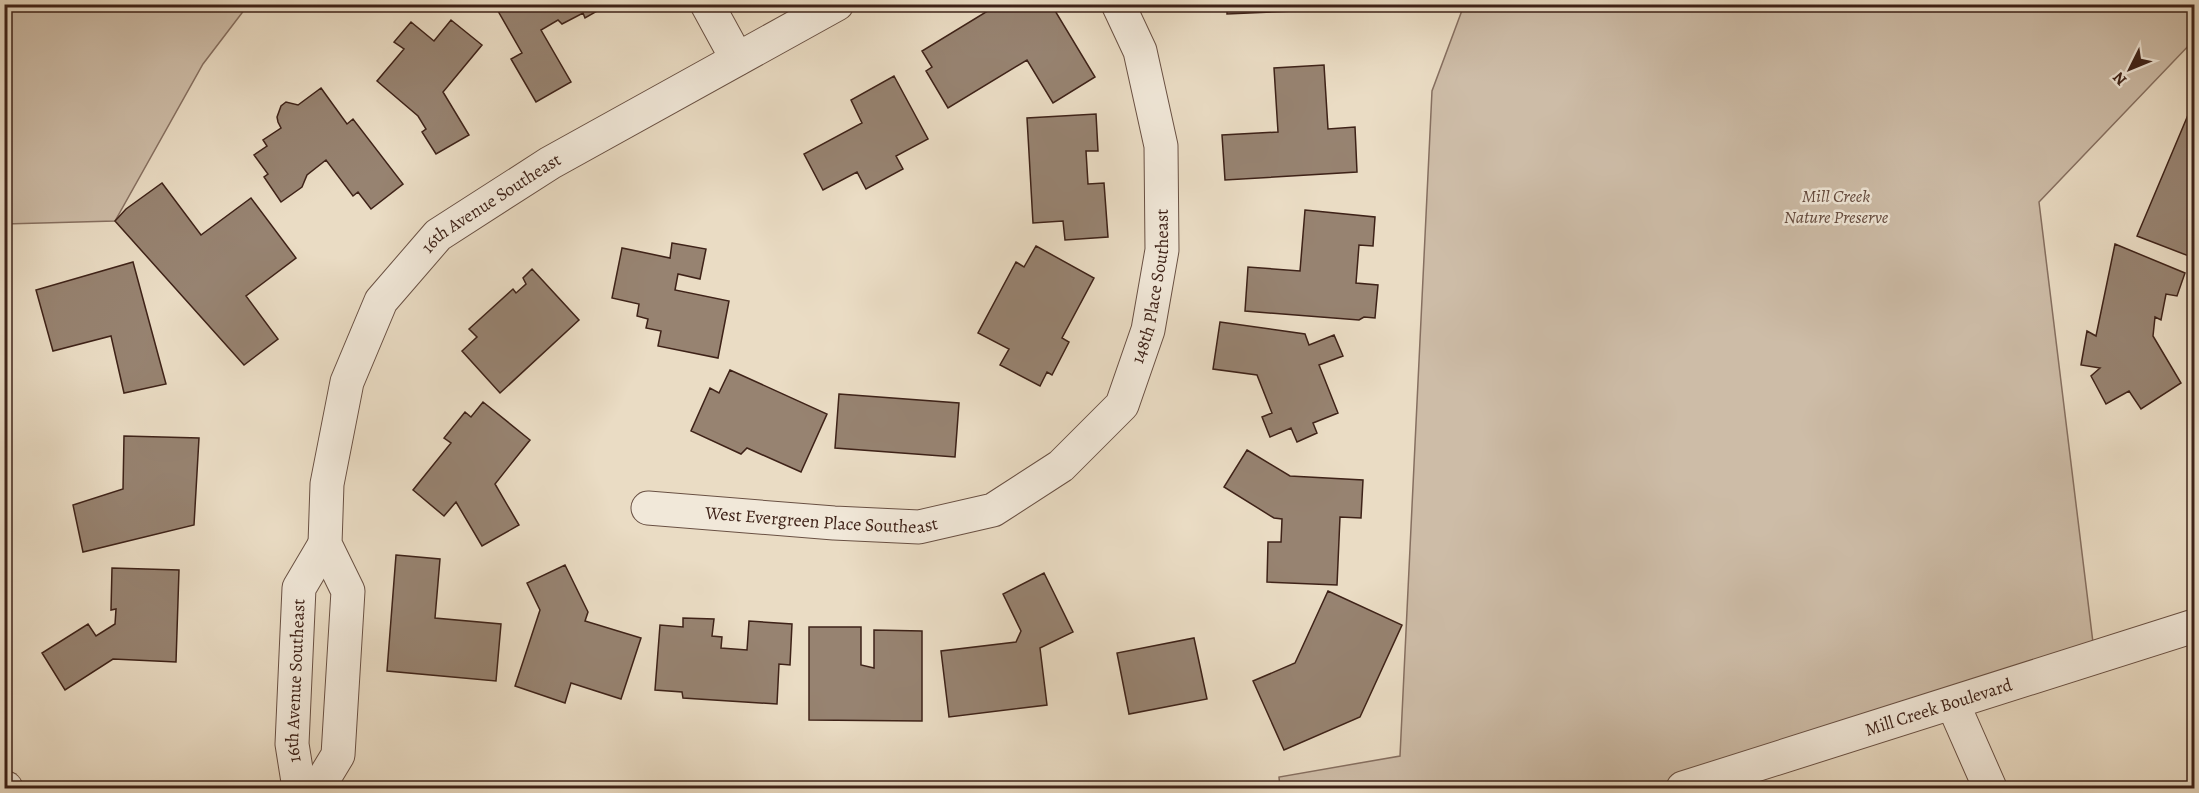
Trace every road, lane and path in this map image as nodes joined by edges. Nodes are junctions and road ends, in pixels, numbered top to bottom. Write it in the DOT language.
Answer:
graph roads {
  1 [pos="707,4"];
  2 [pos="837,4"];
  3 [pos="1118,4"];
  4 [pos="737,59"];
  5 [pos="648,508"];
  6 [pos="993,510"];
  7 [pos="325,544"];
  8 [pos="2194,626"];
  9 [pos="1953,704"];
  10 [pos="299,789"];
  11 [pos="318,789"];
  12 [pos="1683,789"];
  13 [pos="1990,789"];
  1 -- 4 [label="street"];
  2 -- 4 [label="street, 16th Avenue Southeast"];
  3 -- 6 [label="street, 148th Place Southeast"];
  4 -- 7 [label="street, 16th Avenue Southeast"];
  5 -- 6 [label="street, West Evergreen Place Southeast"];
  7 -- 10 [label="street, 16th Avenue Southeast"];
  7 -- 11 [label="street, 16th Avenue Southeast"];
  8 -- 9 [label="street, Mill Creek Boulevard"];
  9 -- 12 [label="street, Mill Creek Boulevard"];
  9 -- 13 [label="street"];
}
